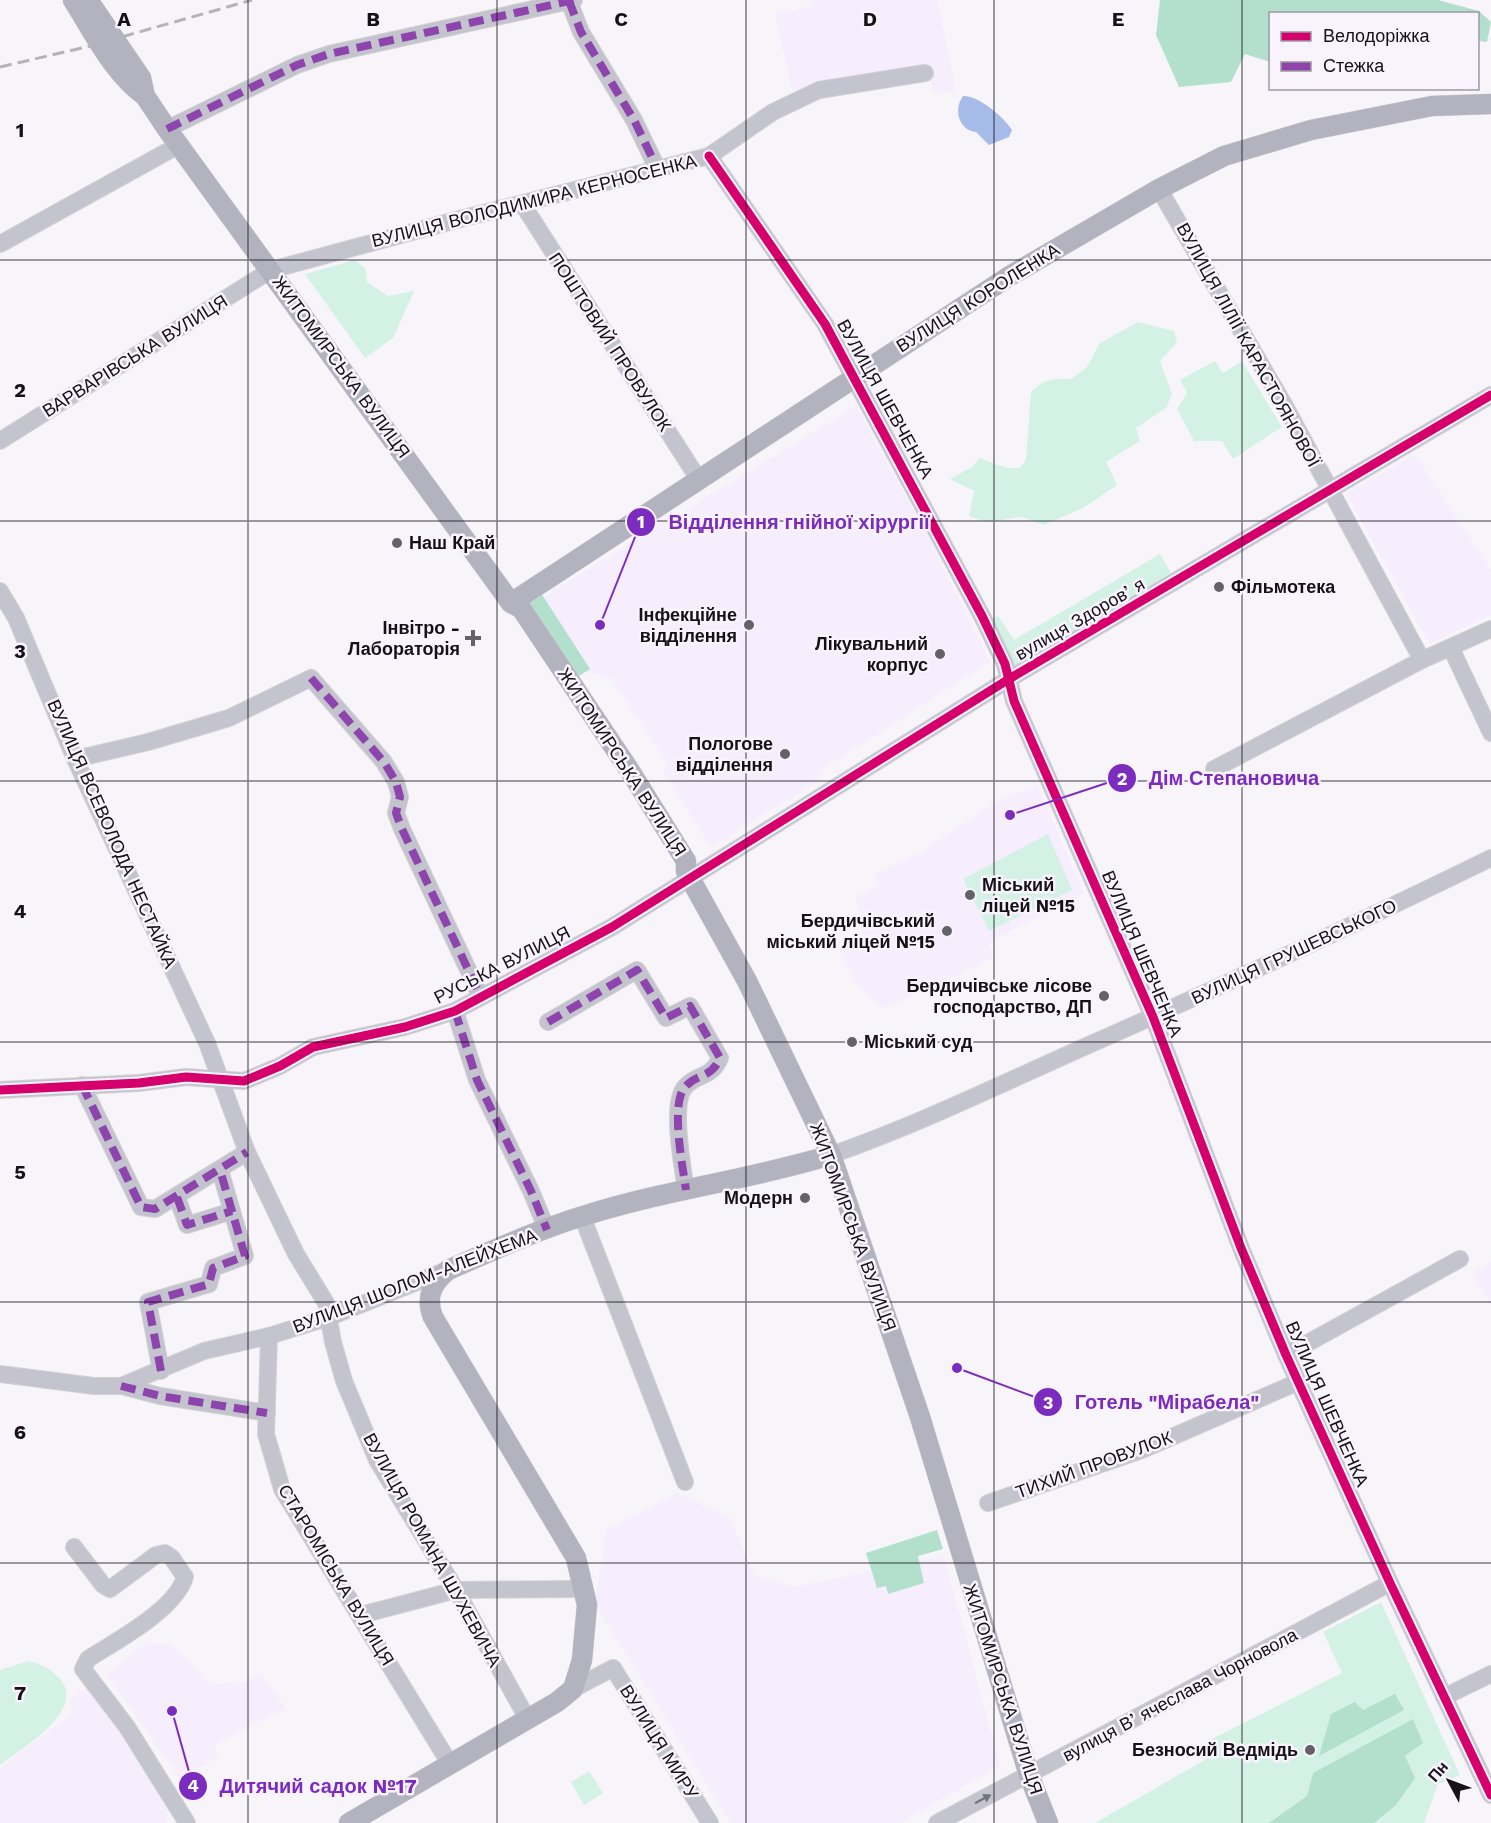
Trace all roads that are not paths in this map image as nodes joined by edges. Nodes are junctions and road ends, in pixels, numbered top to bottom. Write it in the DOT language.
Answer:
graph roads {
  1 [pos="73,0"];
  2 [pos="88,0"];
  3 [pos="571,1"];
  4 [pos="925,73"];
  5 [pos="145,96"];
  6 [pos="1491,104"];
  7 [pos="173,137"];
  8 [pos="709,156"];
  9 [pos="658,170"];
  10 [pos="1159,189"];
  11 [pos="523,205"];
  12 [pos="0,244"];
  13 [pos="271,270"];
  14 [pos="855,376"];
  15 [pos="1491,395"];
  16 [pos="0,441"];
  17 [pos="699,480"];
  18 [pos="1329,492"];
  19 [pos="0,591"];
  20 [pos="511,603"];
  21 [pos="1491,629"];
  22 [pos="1451,648"];
  23 [pos="1422,660"];
  24 [pos="1009,679"];
  25 [pos="1491,734"];
  26 [pos="75,759"];
  27 [pos="1214,769"];
  28 [pos="1491,858"];
  29 [pos="688,874"];
  30 [pos="480,995"];
  31 [pos="455,1011"];
  32 [pos="1153,1017"];
  33 [pos="548,1022"];
  34 [pos="219,1079"];
  35 [pos="82,1085"];
  36 [pos="0,1089"];
  37 [pos="247,1152"];
  38 [pos="831,1155"];
  39 [pos="220,1170"];
  40 [pos="686,1190"];
  41 [pos="177,1197"];
  42 [pos="232,1211"];
  43 [pos="582,1216"];
  44 [pos="547,1230"];
  45 [pos="1460,1259"];
  46 [pos="448,1270"];
  47 [pos="330,1317"];
  48 [pos="269,1336"];
  49 [pos="1286,1355"];
  50 [pos="161,1371"];
  51 [pos="0,1374"];
  52 [pos="1298,1382"];
  53 [pos="121,1386"];
  54 [pos="267,1413"];
  55 [pos="686,1482"];
  56 [pos="988,1503"];
  57 [pos="74,1547"];
  58 [pos="578,1569"];
  59 [pos="1390,1583"];
  60 [pos="577,1589"];
  61 [pos="456,1590"];
  62 [pos="361,1615"];
  63 [pos="1491,1674"];
  64 [pos="573,1689"];
  65 [pos="1444,1697"];
  66 [pos="557,1702"];
  67 [pos="528,1720"];
  68 [pos="450,1764"];
  69 [pos="1029,1775"];
  70 [pos="1491,1795"];
  71 [pos="187,1823"];
  72 [pos="349,1823"];
  73 [pos="710,1823"];
  74 [pos="937,1823"];
  75 [pos="1048,1823"];
  1 -- 5 [label="main road"];
  2 -- 5 [label="main road, ЖИТОМИРСЬКА ВУЛИЦЯ"];
  3 -- 7 [label="street"];
  3 -- 9 [label="street"];
  4 -- 8 [label="street, ВУЛИЦЯ ВОЛОДИМИРА КЕРНОСЕНКА"];
  5 -- 7 [label="main road, ЖИТОМИРСЬКА ВУЛИЦЯ"];
  6 -- 10 [label="main road, ВУЛИЦЯ КОРОЛЕНКА"];
  7 -- 12 [label="street"];
  7 -- 13 [label="main road, ЖИТОМИРСЬКА ВУЛИЦЯ"];
  8 -- 9 [label="street, ВУЛИЦЯ ВОЛОДИМИРА КЕРНОСЕНКА"];
  8 -- 14 [label="street, ВУЛИЦЯ ШЕВЧЕНКА"];
  9 -- 11 [label="street, ВУЛИЦЯ ВОЛОДИМИРА КЕРНОСЕНКА"];
  10 -- 14 [label="main road, ВУЛИЦЯ КОРОЛЕНКА"];
  10 -- 18 [label="street, ВУЛИЦЯ ЛІЛІЇ КАРАСТОЯНОВОЇ"];
  11 -- 13 [label="street, ВУЛИЦЯ ВОЛОДИМИРА КЕРНОСЕНКА"];
  11 -- 17 [label="street, ПОШТОВИЙ ПРОВУЛОК"];
  13 -- 16 [label="street, ВАРВАРІВСЬКА ВУЛИЦЯ"];
  13 -- 20 [label="main road, ЖИТОМИРСЬКА ВУЛИЦЯ"];
  14 -- 17 [label="main road, ВУЛИЦЯ КОРОЛЕНКА"];
  14 -- 24 [label="street, ВУЛИЦЯ ШЕВЧЕНКА"];
  15 -- 18 [label="street, вулиця Здоровʼя"];
  17 -- 20 [label="main road, ВУЛИЦЯ КОРОЛЕНКА"];
  18 -- 23 [label="street, ВУЛИЦЯ ЛІЛІЇ КАРАСТОЯНОВОЇ"];
  18 -- 24 [label="street, вулиця Здоровʼя"];
  19 -- 26 [label="street, ВУЛИЦЯ ВСЕВОЛОДА НЕСТАЙКА"];
  20 -- 29 [label="main road, ЖИТОМИРСЬКА ВУЛИЦЯ"];
  21 -- 22 [label="street"];
  22 -- 23 [label="street"];
  22 -- 25 [label="street"];
  23 -- 27 [label="street"];
  24 -- 29 [label="street, вулиця Здоровʼя"];
  24 -- 32 [label="street, ВУЛИЦЯ ШЕВЧЕНКА"];
  26 -- 30 [label="street"];
  26 -- 34 [label="street, ВУЛИЦЯ ВСЕВОЛОДА НЕСТАЙКА"];
  28 -- 32 [label="street, ВУЛИЦЯ ГРУШЕВСЬКОГО"];
  29 -- 30 [label="street, РУСЬКА ВУЛИЦЯ"];
  29 -- 38 [label="main road, ЖИТОМИРСЬКА ВУЛИЦЯ"];
  30 -- 31 [label="street, РУСЬКА ВУЛИЦЯ"];
  31 -- 34 [label="street, РУСЬКА ВУЛИЦЯ"];
  31 -- 44 [label="street"];
  32 -- 38 [label="street, ВУЛИЦЯ ГРУШЕВСЬКОГО"];
  32 -- 49 [label="street, ВУЛИЦЯ ШЕВЧЕНКА"];
  33 -- 40 [label="street"];
  34 -- 35 [label="street, РУСЬКА ВУЛИЦЯ"];
  34 -- 37 [label="street, ВУЛИЦЯ РОМАНА ШУХЕВИЧА"];
  35 -- 36 [label="street, РУСЬКА ВУЛИЦЯ"];
  35 -- 41 [label="street"];
  37 -- 39 [label="street"];
  37 -- 47 [label="street, ВУЛИЦЯ РОМАНА ШУХЕВИЧА"];
  38 -- 40 [label="main road, ВУЛИЦЯ ШОЛОМ-АЛЕЙХЕМА"];
  38 -- 69 [label="main road, ЖИТОМИРСЬКА ВУЛИЦЯ"];
  39 -- 41 [label="street"];
  39 -- 42 [label="street"];
  40 -- 43 [label="main road, ВУЛИЦЯ ШОЛОМ-АЛЕЙХЕМА"];
  41 -- 42 [label="street"];
  42 -- 50 [label="street"];
  43 -- 44 [label="main road, ВУЛИЦЯ ШОЛОМ-АЛЕЙХЕМА"];
  43 -- 55 [label="street"];
  44 -- 46 [label="main road, ВУЛИЦЯ ШОЛОМ-АЛЕЙХЕМА"];
  45 -- 49 [label="street"];
  46 -- 47 [label="street, ВУЛИЦЯ ШОЛОМ-АЛЕЙХЕМА"];
  46 -- 58 [label="main road"];
  47 -- 48 [label="street, ВУЛИЦЯ ШОЛОМ-АЛЕЙХЕМА"];
  47 -- 61 [label="street, ВУЛИЦЯ РОМАНА ШУХЕВИЧА"];
  48 -- 50 [label="street, ВУЛИЦЯ ШОЛОМ-АЛЕЙХЕМА"];
  48 -- 54 [label="street, СТАРОМІСЬКА ВУЛИЦЯ"];
  49 -- 52 [label="street, ВУЛИЦЯ ШЕВЧЕНКА"];
  50 -- 53 [label="street, ВУЛИЦЯ ШОЛОМ-АЛЕЙХЕМА"];
  51 -- 53 [label="street, ВУЛИЦЯ ШОЛОМ-АЛЕЙХЕМА"];
  52 -- 56 [label="street, ТИХИЙ ПРОВУЛОК"];
  52 -- 59 [label="street, ВУЛИЦЯ ШЕВЧЕНКА"];
  53 -- 54 [label="street"];
  54 -- 62 [label="street, СТАРОМІСЬКА ВУЛИЦЯ"];
  57 -- 71 [label="street"];
  58 -- 60 [label="main road"];
  58 -- 64 [label="main road"];
  59 -- 65 [label="street, ВУЛИЦЯ ШЕВЧЕНКА"];
  59 -- 69 [label="street, вулиця Вʼячеслава Чорновола"];
  60 -- 61 [label="street"];
  60 -- 66 [label="main road"];
  61 -- 62 [label="street"];
  61 -- 67 [label="street, ВУЛИЦЯ РОМАНА ШУХЕВИЧА"];
  62 -- 68 [label="street, СТАРОМІСЬКА ВУЛИЦЯ"];
  63 -- 65 [label="street"];
  64 -- 66 [label="main road"];
  64 -- 73 [label="street, ВУЛИЦЯ МИРУ"];
  65 -- 70 [label="street, ВУЛИЦЯ ШЕВЧЕНКА"];
  66 -- 67 [label="main road"];
  67 -- 68 [label="main road"];
  68 -- 72 [label="main road"];
  74 -- 69 [label="street, вулиця Вʼячеслава Чорновола, one-way"];
  69 -- 75 [label="main road, ЖИТОМИРСЬКА ВУЛИЦЯ"];
}
